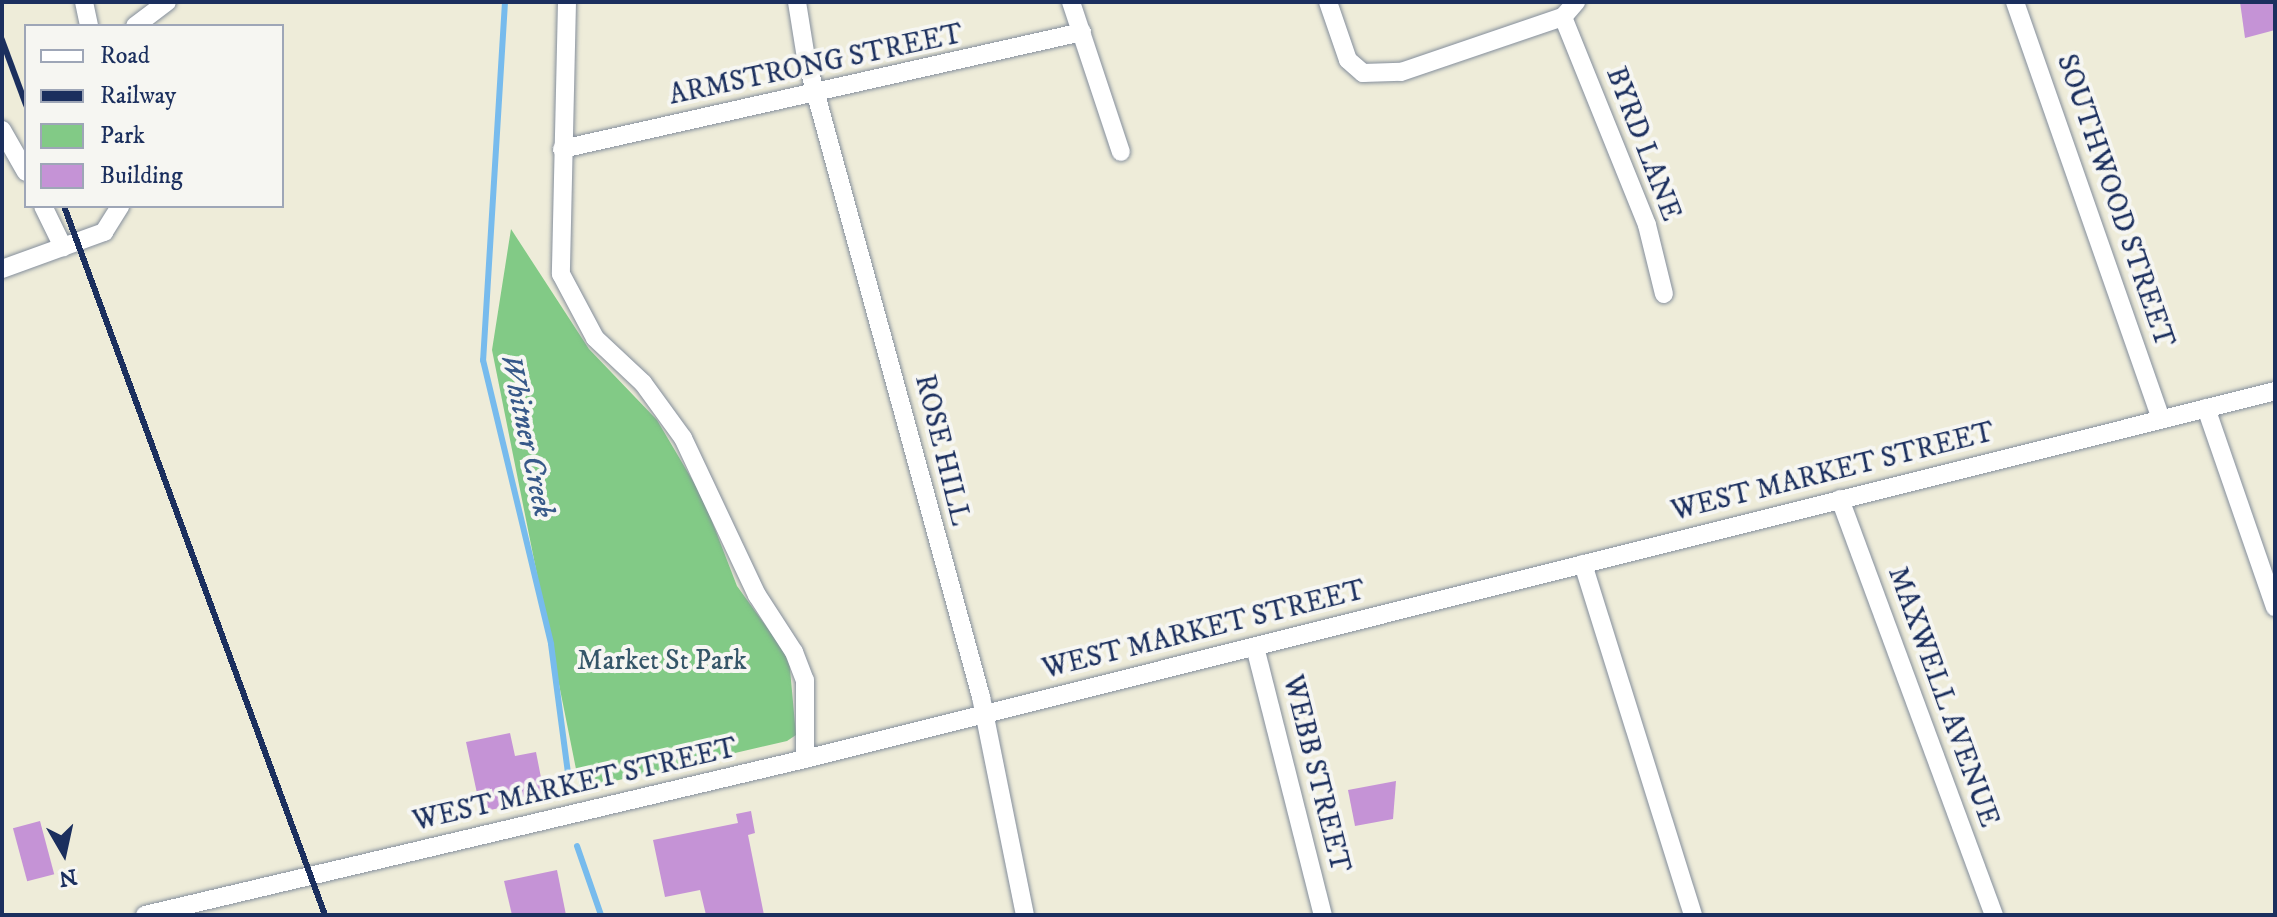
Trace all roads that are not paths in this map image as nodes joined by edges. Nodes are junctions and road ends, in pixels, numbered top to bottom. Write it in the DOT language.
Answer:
graph roads {
  1 [pos="84,2"];
  2 [pos="167,2"];
  3 [pos="567,2"];
  4 [pos="797,2"];
  5 [pos="1071,2"];
  6 [pos="1328,2"];
  7 [pos="1576,2"];
  8 [pos="2015,2"];
  9 [pos="1563,17"];
  10 [pos="89,24"];
  11 [pos="138,24"];
  12 [pos="1082,32"];
  13 [pos="815,95"];
  14 [pos="2,130"];
  15 [pos="562,149"];
  16 [pos="1121,152"];
  17 [pos="24,168"];
  18 [pos="44,208"];
  19 [pos="119,208"];
  20 [pos="63,247"];
  21 [pos="2,269"];
  22 [pos="1664,294"];
  23 [pos="2275,391"];
  24 [pos="2206,408"];
  25 [pos="2161,419"];
  26 [pos="1840,499"];
  27 [pos="1583,564"];
  28 [pos="2275,607"];
  29 [pos="1255,647"];
  30 [pos="985,714"];
  31 [pos="805,759"];
  32 [pos="145,915"];
  33 [pos="1025,915"];
  34 [pos="1323,915"];
  35 [pos="1693,915"];
  36 [pos="1994,915"];
  1 -- 10 [label="street"];
  2 -- 11 [label="street"];
  3 -- 15 [label="street"];
  4 -- 13 [label="street, ROSE HILL"];
  5 -- 12 [label="street"];
  6 -- 9 [label="street"];
  7 -- 9 [label="street"];
  8 -- 25 [label="street, SOUTHWOOD STREET"];
  9 -- 22 [label="street, BYRD LANE"];
  12 -- 13 [label="street, ARMSTRONG STREET"];
  12 -- 16 [label="street"];
  13 -- 15 [label="street, ARMSTRONG STREET"];
  13 -- 30 [label="street, ROSE HILL"];
  14 -- 17 [label="street"];
  15 -- 31 [label="street"];
  18 -- 20 [label="street"];
  19 -- 20 [label="street"];
  20 -- 21 [label="street"];
  23 -- 24 [label="street, WEST MARKET STREET"];
  24 -- 25 [label="street, WEST MARKET STREET"];
  24 -- 28 [label="street"];
  25 -- 26 [label="street, WEST MARKET STREET"];
  26 -- 27 [label="street, WEST MARKET STREET"];
  26 -- 36 [label="street, MAXWELL AVENUE"];
  27 -- 29 [label="street, WEST MARKET STREET"];
  27 -- 35 [label="street"];
  29 -- 30 [label="street, WEST MARKET STREET"];
  29 -- 34 [label="street, WEBB STREET"];
  30 -- 31 [label="street, WEST MARKET STREET"];
  30 -- 33 [label="street, ROSE HILL"];
  31 -- 32 [label="street, WEST MARKET STREET"];
}
